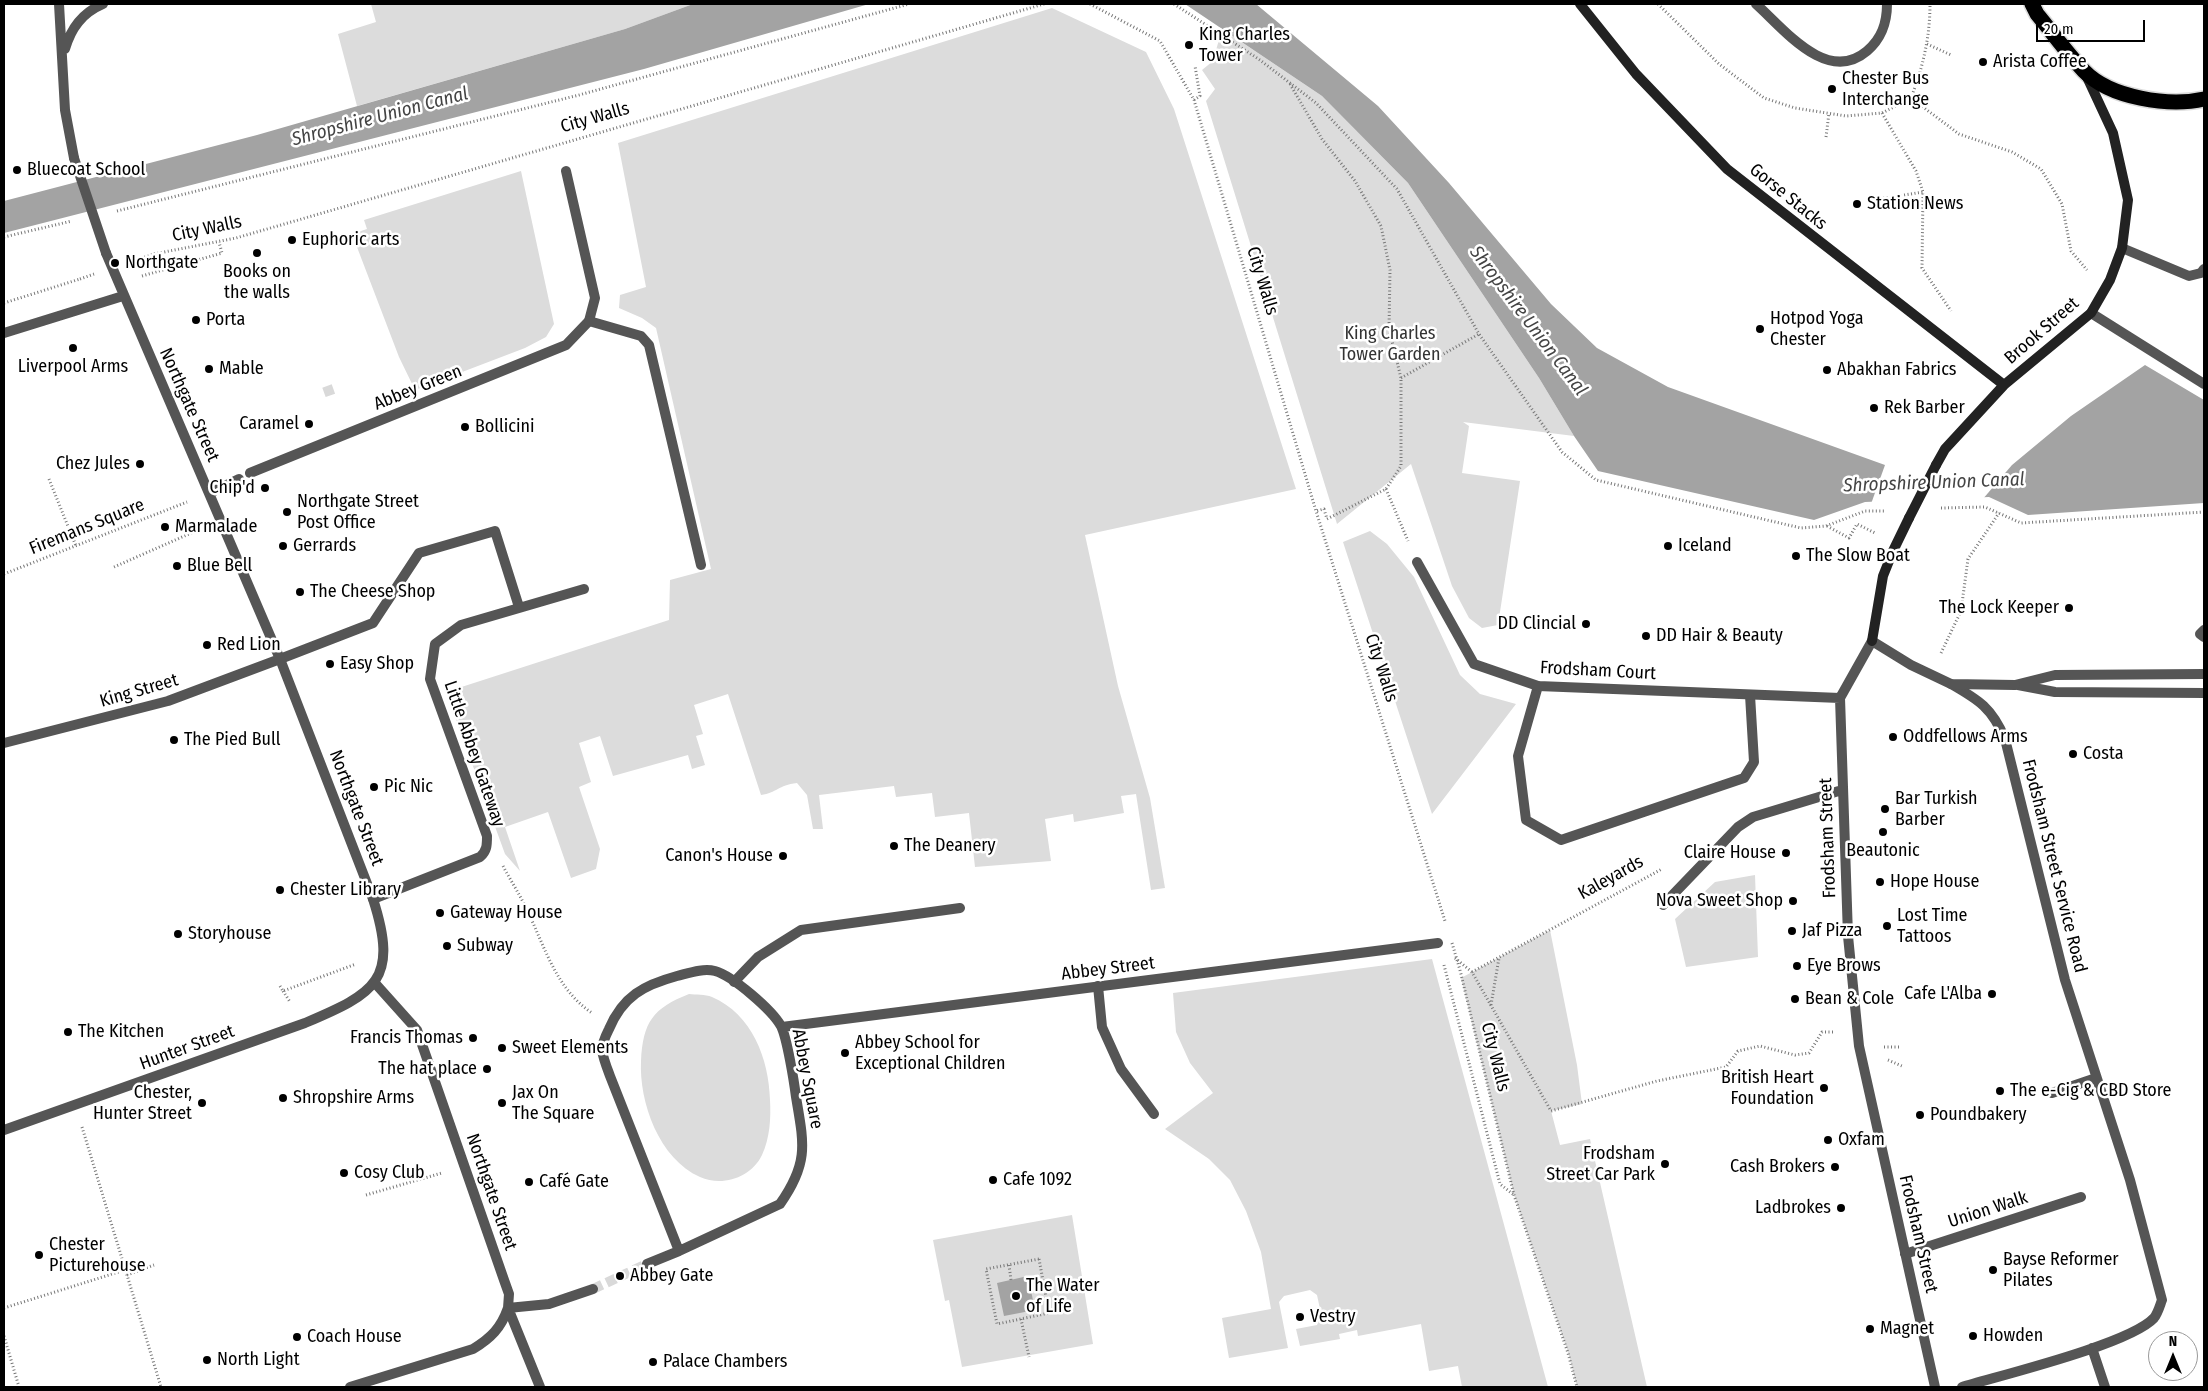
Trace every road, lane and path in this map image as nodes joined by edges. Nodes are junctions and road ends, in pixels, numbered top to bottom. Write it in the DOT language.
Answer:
graph roads {
  1 [pos="59,4"];
  2 [pos="103,4"];
  3 [pos="910,4"];
  4 [pos="1044,4"];
  5 [pos="1090,4"];
  6 [pos="1174,4"];
  7 [pos="1580,4"];
  8 [pos="1756,4"];
  9 [pos="1887,4"];
  10 [pos="2032,4"];
  11 [pos="1927,44"];
  12 [pos="1951,55"];
  13 [pos="62,58"];
  14 [pos="1195,66"];
  15 [pos="2085,72"];
  16 [pos="1288,82"];
  17 [pos="1911,98"];
  18 [pos="2204,99"];
  19 [pos="1194,100"];
  20 [pos="1829,113"];
  21 [pos="1882,113"];
  22 [pos="1826,137"];
  23 [pos="566,171"];
  24 [pos="1923,192"];
  25 [pos="1873,200"];
  26 [pos="156,202"];
  27 [pos="218,242"];
  28 [pos="2122,248"];
  29 [pos="154,254"];
  30 [pos="2204,269"];
  31 [pos="2087,270"];
  32 [pos="147,274"];
  33 [pos="80,279"];
  34 [pos="123,296"];
  35 [pos="4,303"];
  36 [pos="2091,313"];
  37 [pos="589,321"];
  38 [pos="4,333"];
  39 [pos="1479,334"];
  40 [pos="1940,336"];
  41 [pos="1401,378"];
  42 [pos="2204,384"];
  43 [pos="2004,385"];
  44 [pos="250,473"];
  45 [pos="49,479"];
  46 [pos="239,479"];
  47 [pos="1386,489"];
  48 [pos="210,493"];
  49 [pos="180,504"];
  50 [pos="1938,508"];
  51 [pos="1892,510"];
  52 [pos="1316,511"];
  53 [pos="2204,512"];
  54 [pos="1999,513"];
  55 [pos="221,520"];
  56 [pos="1826,526"];
  57 [pos="1896,543"];
  58 [pos="76,546"];
  59 [pos="1417,562"];
  60 [pos="701,565"];
  61 [pos="114,567"];
  62 [pos="4,574"];
  63 [pos="584,589"];
  64 [pos="519,608"];
  65 [pos="2204,630"];
  66 [pos="2204,636"];
  67 [pos="1872,641"];
  68 [pos="280,660"];
  69 [pos="1930,674"];
  70 [pos="2204,674"];
  71 [pos="1951,684"];
  72 [pos="2015,685"];
  73 [pos="1538,686"];
  74 [pos="2204,693"];
  75 [pos="1750,695"];
  76 [pos="1840,698"];
  77 [pos="4,743"];
  78 [pos="1842,790"];
  79 [pos="485,852"];
  80 [pos="1668,865"];
  81 [pos="374,899"];
  82 [pos="1663,905"];
  83 [pos="960,908"];
  84 [pos="1446,925"];
  85 [pos="1449,934"];
  86 [pos="1438,943"];
  87 [pos="385,954"];
  88 [pos="1500,958"];
  89 [pos="1472,972"];
  90 [pos="374,982"];
  91 [pos="734,982"];
  92 [pos="280,986"];
  93 [pos="1098,986"];
  94 [pos="283,991"];
  95 [pos="292,1005"];
  96 [pos="1490,1006"];
  97 [pos="611,1023"];
  98 [pos="782,1027"];
  99 [pos="1860,1046"];
  100 [pos="2096,1078"];
  101 [pos="2052,1093"];
  102 [pos="76,1105"];
  103 [pos="1154,1114"];
  104 [pos="4,1130"];
  105 [pos="465,1166"];
  106 [pos="366,1195"];
  107 [pos="1514,1195"];
  108 [pos="2081,1197"];
  109 [pos="679,1251"];
  110 [pos="1905,1254"];
  111 [pos="648,1264"];
  112 [pos="1008,1265"];
  113 [pos="154,1266"];
  114 [pos="125,1270"];
  115 [pos="127,1274"];
  116 [pos="1011,1280"];
  117 [pos="593,1289"];
  118 [pos="4,1308"];
  119 [pos="508,1308"];
  120 [pos="1021,1319"];
  121 [pos="4,1336"];
  122 [pos="2092,1348"];
  123 [pos="1029,1357"];
  124 [pos="19,1387"];
  125 [pos="161,1387"];
  126 [pos="350,1387"];
  127 [pos="540,1387"];
  128 [pos="1577,1387"];
  129 [pos="1935,1387"];
  130 [pos="1962,1387"];
  131 [pos="2105,1387"];
  1 -- 13 [label="street, Northgate Street"];
  2 -- 13 [label="street"];
  3 -- 26 [label="path"];
  4 -- 27 [label="path, City Walls"];
  5 -- 19 [label="path, City Walls"];
  6 -- 16 [label="path"];
  7 -- 40 [label="street, Gorse Stacks"];
  8 -- 9 [label="street"];
  10 -- 15 [label="highway"];
  11 -- 12 [label="path"];
  13 -- 34 [label="street, Northgate Street, bridge"];
  14 -- 19 [label="path"];
  15 -- 18 [label="highway"];
  15 -- 28 [label="street, Brook Street"];
  16 -- 39 [label="path"];
  16 -- 41 [label="path"];
  17 -- 31 [label="path"];
  19 -- 52 [label="path, City Walls"];
  20 -- 22 [label="path"];
  21 -- 24 [label="path"];
  23 -- 37 [label="street"];
  24 -- 25 [label="path"];
  24 -- 40 [label="path"];
  27 -- 29 [label="path, City Walls"];
  27 -- 32 [label="path"];
  28 -- 30 [label="street"];
  28 -- 36 [label="street, Brook Street"];
  33 -- 35 [label="path"];
  34 -- 38 [label="street"];
  34 -- 48 [label="street, Northgate Street"];
  36 -- 42 [label="street"];
  36 -- 43 [label="street, Brook Street"];
  37 -- 44 [label="street, Abbey Green"];
  37 -- 60 [label="street"];
  39 -- 41 [label="path"];
  39 -- 56 [label="path"];
  40 -- 43 [label="street, Gorse Stacks"];
  41 -- 47 [label="path"];
  43 -- 57 [label="street, bridge"];
  45 -- 58 [label="path"];
  46 -- 48 [label="street"];
  47 -- 52 [label="path"];
  47 -- 59 [label="path"];
  48 -- 55 [label="street, Northgate Street"];
  49 -- 58 [label="path, Firemans Square"];
  50 -- 54 [label="path"];
  51 -- 56 [label="path"];
  52 -- 84 [label="path, City Walls"];
  53 -- 54 [label="path"];
  54 -- 69 [label="path"];
  55 -- 61 [label="path"];
  55 -- 68 [label="street, Northgate Street"];
  56 -- 57 [label="path"];
  57 -- 67 [label="street"];
  58 -- 62 [label="path, Firemans Square"];
  59 -- 73 [label="street, Frodsham Court"];
  63 -- 64 [label="street, Little Abbey Gateway"];
  64 -- 68 [label="street, King Street"];
  64 -- 79 [label="street, Little Abbey Gateway"];
  65 -- 66 [label="street"];
  67 -- 69 [label="street, Frodsham Street Service Road"];
  67 -- 76 [label="street"];
  68 -- 77 [label="street, King Street"];
  68 -- 81 [label="street, Northgate Street"];
  69 -- 71 [label="street, Frodsham Street Service Road"];
  70 -- 72 [label="street"];
  71 -- 72 [label="street"];
  71 -- 100 [label="street, Frodsham Street Service Road"];
  72 -- 74 [label="street"];
  73 -- 75 [label="street, Frodsham Court"];
  73 -- 75 [label="street"];
  75 -- 76 [label="street, Frodsham Court"];
  76 -- 78 [label="street, Frodsham Street"];
  78 -- 82 [label="street"];
  78 -- 99 [label="street, Frodsham Street"];
  79 -- 81 [label="street, Little Abbey Gateway"];
  79 -- 97 [label="path"];
  80 -- 88 [label="path, Kaleyards"];
  81 -- 87 [label="street, Northgate Street"];
  83 -- 91 [label="street"];
  85 -- 107 [label="path, City Walls, bridge"];
  86 -- 89 [label="path"];
  86 -- 93 [label="street, Abbey Street"];
  86 -- 107 [label="path"];
  87 -- 90 [label="street, Northgate Street"];
  87 -- 94 [label="path"];
  88 -- 89 [label="path, Kaleyards"];
  88 -- 96 [label="path"];
  89 -- 96 [label="path"];
  90 -- 102 [label="street, Hunter Street"];
  90 -- 105 [label="street, Northgate Street"];
  91 -- 97 [label="street, Abbey Square"];
  91 -- 98 [label="street, Abbey Square"];
  92 -- 94 [label="path"];
  93 -- 98 [label="street, Abbey Street"];
  93 -- 103 [label="street"];
  94 -- 95 [label="path"];
  96 -- 99 [label="path"];
  97 -- 109 [label="street, Abbey Square"];
  98 -- 109 [label="street, Abbey Square"];
  99 -- 110 [label="street, Frodsham Street"];
  100 -- 101 [label="street"];
  100 -- 122 [label="street, Frodsham Street Service Road"];
  102 -- 104 [label="street, Hunter Street"];
  102 -- 114 [label="path"];
  105 -- 106 [label="path"];
  105 -- 119 [label="street, Northgate Street"];
  107 -- 128 [label="path, City Walls"];
  108 -- 110 [label="street, Union Walk"];
  109 -- 111 [label="street, Abbey Square"];
  110 -- 129 [label="street, Frodsham Street"];
  112 -- 116 [label="path"];
  112 -- 120 [label="path"];
  112 -- 120 [label="path"];
  113 -- 115 [label="path"];
  114 -- 115 [label="path"];
  114 -- 118 [label="path"];
  115 -- 125 [label="path"];
  117 -- 119 [label="street"];
  119 -- 126 [label="street"];
  119 -- 127 [label="street, Northgate Street"];
  120 -- 123 [label="path"];
  121 -- 124 [label="path"];
  122 -- 130 [label="street"];
  122 -- 131 [label="street"];
}
